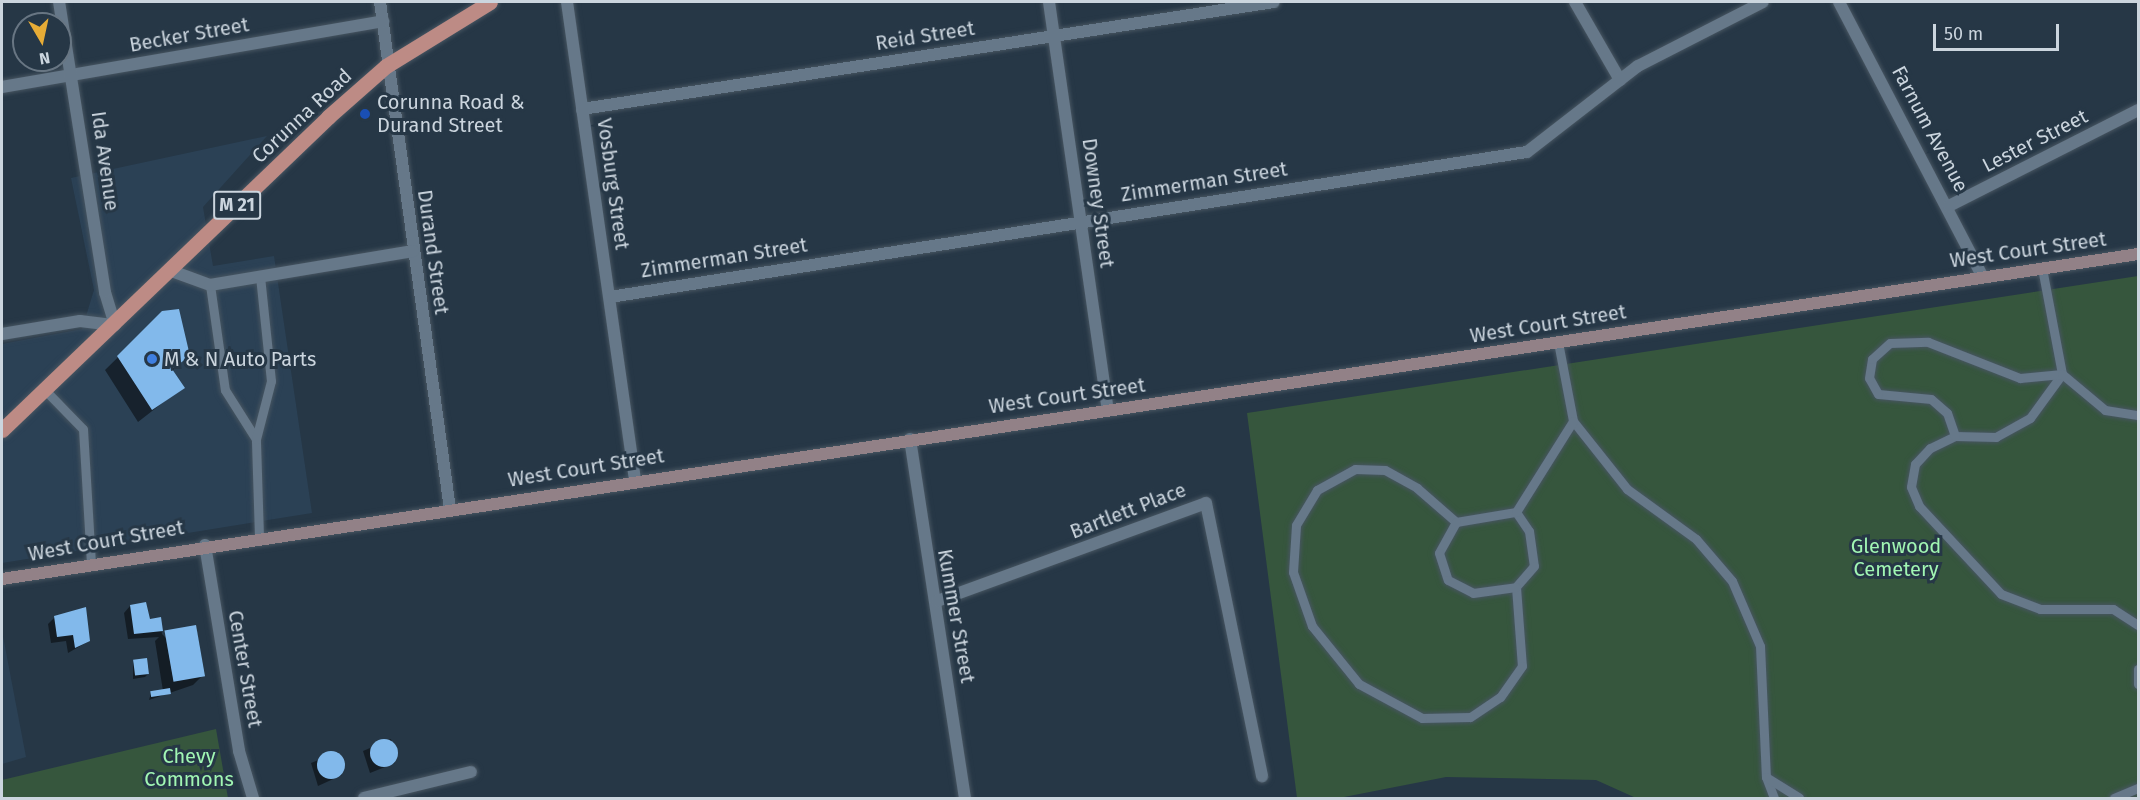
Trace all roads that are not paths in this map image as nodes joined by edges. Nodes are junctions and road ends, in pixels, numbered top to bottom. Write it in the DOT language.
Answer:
graph roads {
  1 [pos="59,2"];
  2 [pos="380,2"];
  3 [pos="490,2"];
  4 [pos="567,2"];
  5 [pos="1049,2"];
  6 [pos="1274,2"];
  7 [pos="1575,2"];
  8 [pos="1763,2"];
  9 [pos="1839,2"];
  10 [pos="383,21"];
  11 [pos="1054,35"];
  12 [pos="386,66"];
  13 [pos="73,75"];
  14 [pos="1620,80"];
  15 [pos="2,87"];
  16 [pos="582,109"];
  17 [pos="2139,110"];
  18 [pos="1949,206"];
  19 [pos="1081,220"];
  20 [pos="413,251"];
  21 [pos="2139,254"];
  22 [pos="2042,268"];
  23 [pos="169,270"];
  24 [pos="260,276"];
  25 [pos="1983,277"];
  26 [pos="210,285"];
  27 [pos="610,297"];
  28 [pos="115,325"];
  29 [pos="2,334"];
  30 [pos="1558,342"];
  31 [pos="2062,374"];
  32 [pos="43,388"];
  33 [pos="1108,410"];
  34 [pos="2139,415"];
  35 [pos="1573,421"];
  36 [pos="2,429"];
  37 [pos="1955,436"];
  38 [pos="256,439"];
  39 [pos="910,440"];
  40 [pos="635,479"];
  41 [pos="450,508"];
  42 [pos="1516,512"];
  43 [pos="1456,522"];
  44 [pos="259,537"];
  45 [pos="205,545"];
  46 [pos="92,564"];
  47 [pos="2,579"];
  48 [pos="1516,587"];
  49 [pos="937,601"];
  50 [pos="2139,625"];
  51 [pos="2139,669"];
  52 [pos="2139,684"];
  53 [pos="471,772"];
  54 [pos="1262,776"];
  55 [pos="1766,777"];
  56 [pos="2139,788"];
  57 [pos="253,798"];
  58 [pos="363,798"];
  59 [pos="965,798"];
  60 [pos="1774,798"];
  61 [pos="1799,798"];
  62 [pos="2114,798"];
  1 -- 13 [label="street, Ida Avenue"];
  2 -- 10 [label="street, Durand Street"];
  3 -- 12 [label="main road, Corunna Road / M 21"];
  4 -- 16 [label="street, Vosburg Street"];
  5 -- 11 [label="street, Downey Street"];
  6 -- 11 [label="street, Reid Street"];
  7 -- 14 [label="street"];
  8 -- 14 [label="street, Zimmerman Street"];
  9 -- 18 [label="street, Farnum Avenue"];
  10 -- 12 [label="street, Durand Street"];
  10 -- 13 [label="street, Becker Street"];
  11 -- 16 [label="street, Reid Street"];
  11 -- 19 [label="street, Downey Street"];
  12 -- 20 [label="street, Durand Street"];
  12 -- 23 [label="main road, Corunna Road / M 21"];
  13 -- 15 [label="street, Becker Street"];
  13 -- 28 [label="street, Ida Avenue"];
  14 -- 19 [label="street, Zimmerman Street"];
  16 -- 27 [label="street, Vosburg Street"];
  17 -- 18 [label="street, Lester Street"];
  18 -- 25 [label="street, Farnum Avenue"];
  19 -- 27 [label="street, Zimmerman Street"];
  19 -- 33 [label="street, Downey Street"];
  20 -- 24 [label="street"];
  20 -- 41 [label="street, Durand Street"];
  21 -- 22 [label="street, West Court Street"];
  22 -- 25 [label="street, West Court Street"];
  22 -- 31 [label="lane"];
  23 -- 26 [label="street"];
  23 -- 28 [label="main road, Corunna Road / M 21"];
  24 -- 26 [label="street"];
  24 -- 38 [label="lane"];
  25 -- 30 [label="street, West Court Street"];
  26 -- 38 [label="lane"];
  27 -- 40 [label="street, Vosburg Street"];
  28 -- 29 [label="street"];
  28 -- 32 [label="main road, Corunna Road / M 21"];
  30 -- 33 [label="street, West Court Street"];
  30 -- 35 [label="lane"];
  31 -- 34 [label="lane"];
  31 -- 37 [label="lane"];
  31 -- 37 [label="lane"];
  32 -- 36 [label="main road, Corunna Road / M 21"];
  32 -- 46 [label="lane"];
  33 -- 39 [label="street, West Court Street"];
  35 -- 42 [label="lane"];
  35 -- 55 [label="lane"];
  37 -- 50 [label="lane"];
  38 -- 44 [label="lane"];
  39 -- 40 [label="street, West Court Street"];
  39 -- 49 [label="street, Kummer Street"];
  40 -- 41 [label="street, West Court Street"];
  41 -- 44 [label="street, West Court Street"];
  42 -- 43 [label="lane"];
  42 -- 48 [label="lane"];
  43 -- 48 [label="lane"];
  43 -- 48 [label="lane"];
  44 -- 45 [label="street, West Court Street"];
  45 -- 46 [label="street, West Court Street"];
  45 -- 57 [label="street, Center Street"];
  46 -- 47 [label="street, West Court Street"];
  49 -- 54 [label="street, Bartlett Place"];
  49 -- 59 [label="street, Kummer Street"];
  51 -- 52 [label="lane"];
  53 -- 58 [label="street"];
  55 -- 60 [label="lane"];
  55 -- 61 [label="lane"];
  56 -- 62 [label="lane"];
}
